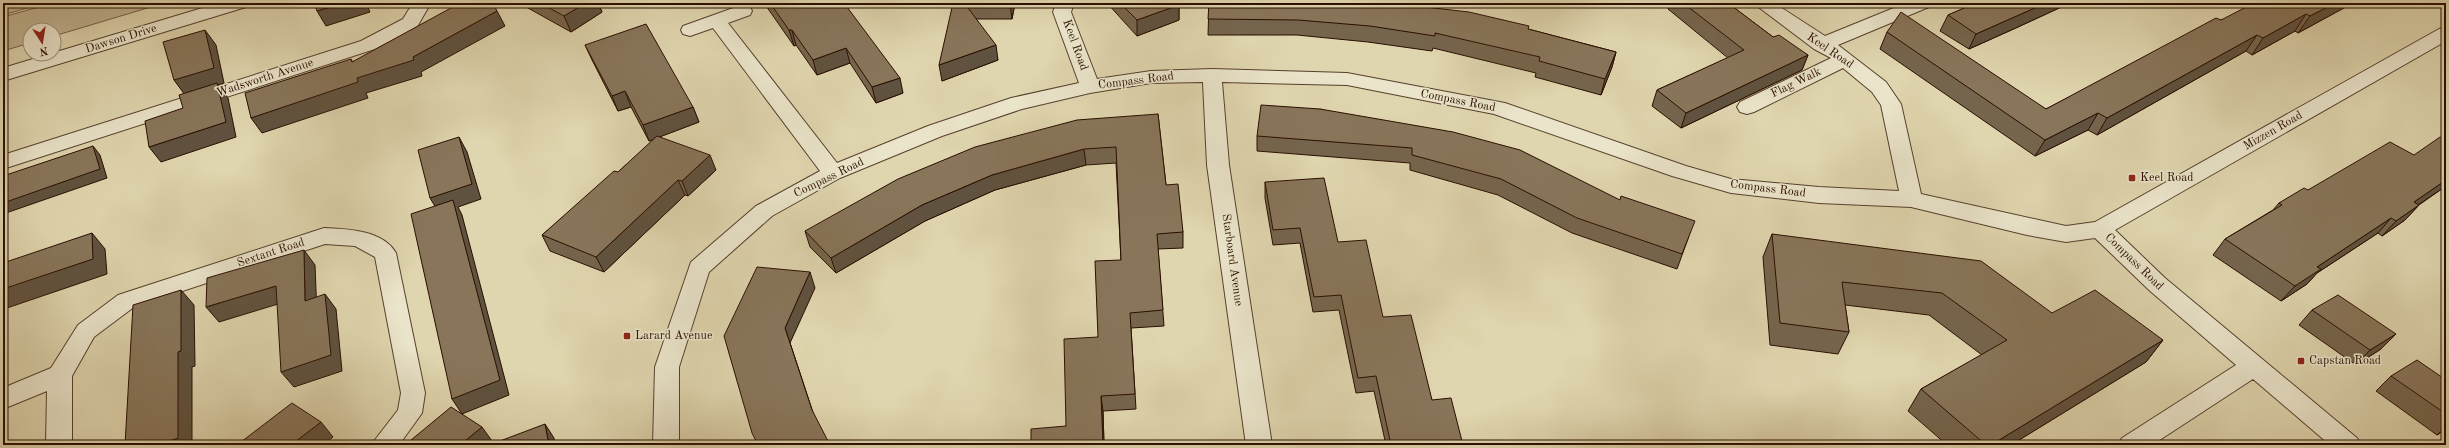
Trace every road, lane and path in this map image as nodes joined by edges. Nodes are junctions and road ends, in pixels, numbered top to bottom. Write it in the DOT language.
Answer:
graph roads {
  1 [pos="239,3"];
  2 [pos="419,3"];
  3 [pos="1065,3"];
  4 [pos="1762,3"];
  5 [pos="1922,3"];
  6 [pos="743,11"];
  7 [pos="717,20"];
  8 [pos="690,30"];
  9 [pos="2446,33"];
  10 [pos="1821,45"];
  11 [pos="1845,59"];
  12 [pos="3,75"];
  13 [pos="1212,75"];
  14 [pos="1090,87"];
  15 [pos="1747,107"];
  16 [pos="3,162"];
  17 [pos="833,173"];
  18 [pos="1911,199"];
  19 [pos="2100,229"];
  20 [pos="2254,366"];
  21 [pos="60,376"];
  22 [pos="3,399"];
  23 [pos="59,445"];
  24 [pos="384,445"];
  25 [pos="666,445"];
  26 [pos="1259,445"];
  27 [pos="2131,445"];
  28 [pos="2348,445"];
  1 -- 12 [label="street, Dawson Drive"];
  2 -- 16 [label="street, Wadsworth Avenue"];
  3 -- 14 [label="street, Keel Road"];
  4 -- 10 [label="street, Keel Road"];
  5 -- 10 [label="street"];
  6 -- 7 [label="street"];
  7 -- 8 [label="street"];
  7 -- 17 [label="street"];
  9 -- 19 [label="street, Mizzen Road"];
  10 -- 11 [label="street, Keel Road"];
  11 -- 15 [label="street, Flag Walk"];
  11 -- 18 [label="street, Keel Road"];
  13 -- 14 [label="street, Compass Road"];
  13 -- 18 [label="street, Compass Road"];
  13 -- 26 [label="street, Starboard Avenue"];
  14 -- 17 [label="street, Compass Road"];
  17 -- 25 [label="street, Compass Road"];
  18 -- 19 [label="street, Compass Road"];
  19 -- 20 [label="street, Compass Road"];
  20 -- 27 [label="street"];
  20 -- 28 [label="street, Compass Road"];
  21 -- 22 [label="street"];
  21 -- 23 [label="street, Sextant Road"];
  21 -- 24 [label="street, Sextant Road"];
}
